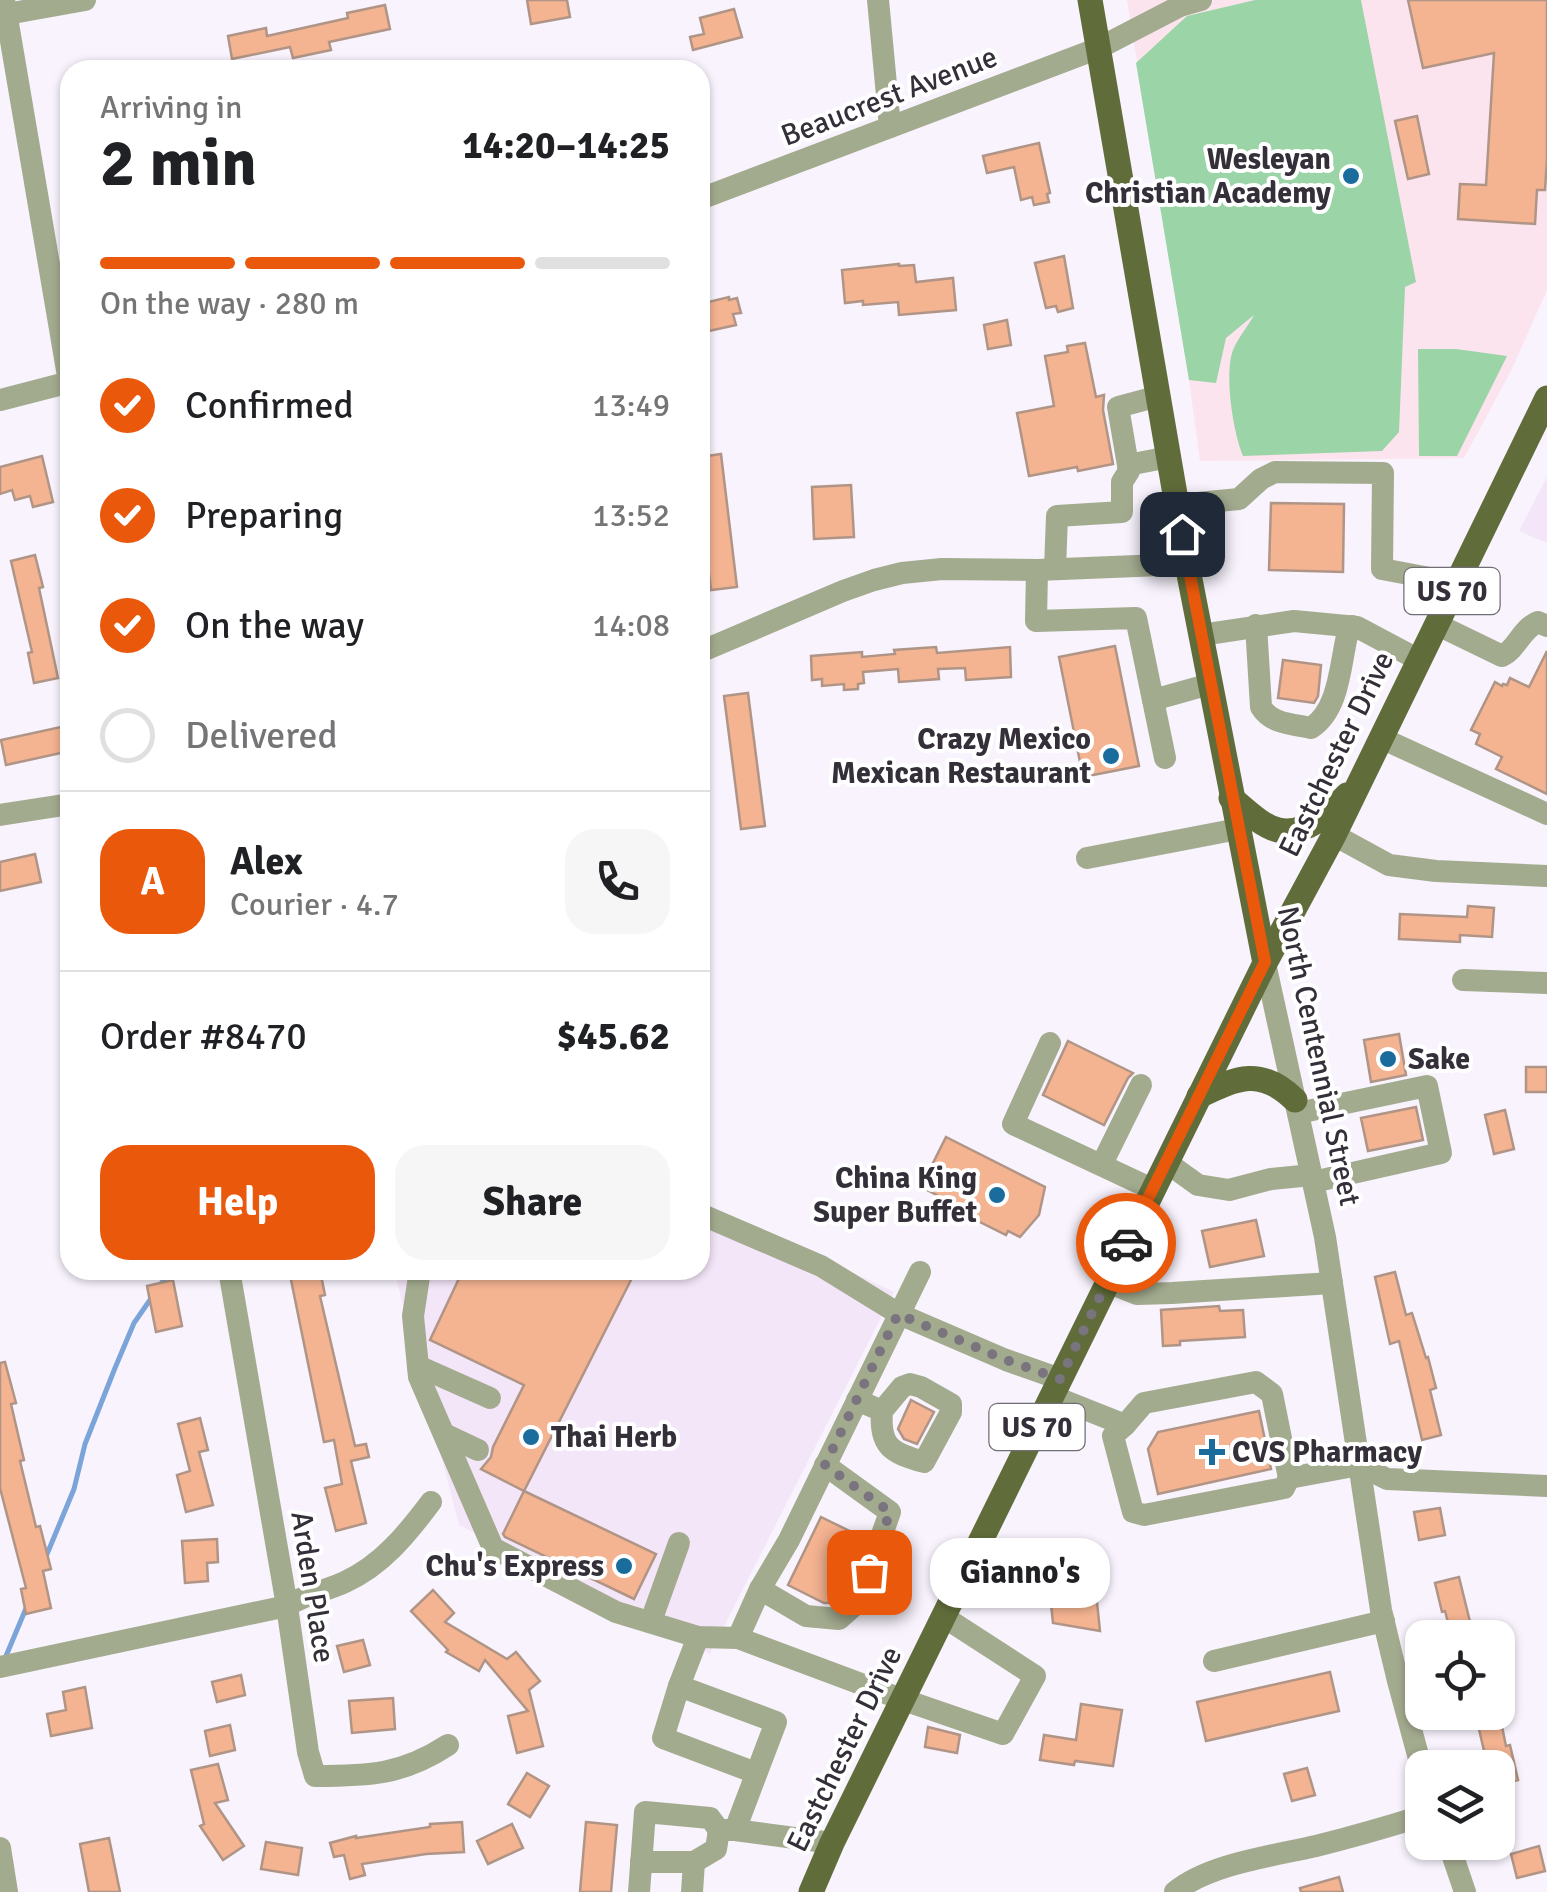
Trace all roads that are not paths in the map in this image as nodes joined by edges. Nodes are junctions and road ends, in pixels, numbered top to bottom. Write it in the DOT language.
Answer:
graph roads {
  1 [pos="85,0"];
  2 [pos="878,0"];
  3 [pos="1090,0"];
  4 [pos="1201,0"];
  5 [pos="5,7"];
  6 [pos="1099,48"];
  7 [pos="890,127"];
  8 [pos="710,196"];
  9 [pos="60,324"];
  10 [pos="60,385"];
  11 [pos="1158,396"];
  12 [pos="1547,398"];
  13 [pos="0,400"];
  14 [pos="1169,457"];
  15 [pos="1128,465"];
  16 [pos="1177,505"];
  17 [pos="1187,564"];
  18 [pos="1046,569"];
  19 [pos="1456,583"];
  20 [pos="1436,624"];
  21 [pos="1256,625"];
  22 [pos="1352,626"];
  23 [pos="1547,626"];
  24 [pos="1200,635"];
  25 [pos="710,648"];
  26 [pos="1419,660"];
  27 [pos="1210,684"];
  28 [pos="1153,700"];
  29 [pos="1380,738"];
  30 [pos="1164,758"];
  31 [pos="1358,784"];
  32 [pos="1231,798"];
  33 [pos="60,806"];
  34 [pos="1547,814"];
  35 [pos="0,815"];
  36 [pos="1238,830"];
  37 [pos="1334,835"];
  38 [pos="1087,858"];
  39 [pos="1547,876"];
  40 [pos="1265,962"];
  41 [pos="1464,980"];
  42 [pos="1547,983"];
  43 [pos="1050,1043"];
  44 [pos="1141,1085"];
  45 [pos="1199,1096"];
  46 [pos="1296,1107"];
  47 [pos="1166,1162"];
  48 [pos="1102,1164"];
  49 [pos="1312,1178"];
  50 [pos="1152,1189"];
  51 [pos="710,1218"];
  52 [pos="920,1272"];
  53 [pos="231,1280"];
  54 [pos="418,1280"];
  55 [pos="1107,1282"];
  56 [pos="1332,1284"];
  57 [pos="898,1314"];
  58 [pos="418,1366"];
  59 [pos="1056,1387"];
  60 [pos="490,1398"];
  61 [pos="857,1400"];
  62 [pos="882,1411"];
  63 [pos="1125,1425"];
  64 [pos="444,1434"];
  65 [pos="478,1450"];
  66 [pos="825,1465"];
  67 [pos="1359,1465"];
  68 [pos="1288,1476"];
  69 [pos="1547,1486"];
  70 [pos="431,1502"];
  71 [pos="680,1543"];
  72 [pos="760,1590"];
  73 [pos="287,1606"];
  74 [pos="944,1618"];
  75 [pos="651,1621"];
  76 [pos="1384,1621"];
  77 [pos="698,1637"];
  78 [pos="738,1638"];
  79 [pos="1214,1661"];
  80 [pos="0,1667"];
  81 [pos="679,1686"];
  82 [pos="904,1700"];
  83 [pos="448,1745"];
  84 [pos="1417,1750"];
  85 [pos="756,1773"];
  86 [pos="1405,1821"];
  87 [pos="727,1830"];
  88 [pos="832,1844"];
  89 [pos="0,1848"];
  90 [pos="1454,1860"];
  91 [pos="640,1862"];
  92 [pos="694,1862"];
  93 [pos="7,1892"];
  94 [pos="639,1892"];
  95 [pos="692,1892"];
  96 [pos="811,1892"];
  97 [pos="1175,1892"];
  98 [pos="1465,1892"];
  1 -- 5 [label="street"];
  2 -- 7 [label="street"];
  3 -- 6 [label="main road, North Centennial Street"];
  4 -- 6 [label="street, Beaucrest Avenue"];
  5 -- 9 [label="street"];
  6 -- 7 [label="street, Beaucrest Avenue"];
  6 -- 11 [label="main road, North Centennial Street"];
  7 -- 8 [label="street, Beaucrest Avenue"];
  10 -- 13 [label="street"];
  11 -- 14 [label="main road, North Centennial Street"];
  11 -- 15 [label="street"];
  12 -- 19 [label="main road, Eastchester Drive / US 70"];
  14 -- 15 [label="street"];
  14 -- 16 [label="main road, North Centennial Street"];
  15 -- 18 [label="street"];
  16 -- 17 [label="main road, North Centennial Street"];
  16 -- 19 [label="street"];
  17 -- 18 [label="street"];
  17 -- 24 [label="main road, North Centennial Street"];
  18 -- 25 [label="street"];
  18 -- 28 [label="street"];
  19 -- 20 [label="main road, Eastchester Drive / US 70"];
  20 -- 23 [label="street"];
  20 -- 26 [label="main road, Eastchester Drive / US 70"];
  21 -- 22 [label="street"];
  21 -- 22 [label="street"];
  21 -- 24 [label="street"];
  22 -- 26 [label="street"];
  24 -- 27 [label="main road, North Centennial Street"];
  26 -- 29 [label="main road, Eastchester Drive / US 70"];
  27 -- 28 [label="street"];
  27 -- 32 [label="main road, North Centennial Street"];
  28 -- 30 [label="street"];
  29 -- 31 [label="main road, Eastchester Drive / US 70"];
  29 -- 34 [label="street"];
  31 -- 32 [label="main road"];
  31 -- 37 [label="main road, Eastchester Drive / US 70"];
  32 -- 36 [label="main road, North Centennial Street"];
  33 -- 35 [label="street"];
  36 -- 38 [label="street"];
  36 -- 40 [label="main road, North Centennial Street"];
  37 -- 39 [label="street"];
  37 -- 40 [label="main road, Eastchester Drive / US 70"];
  40 -- 45 [label="main road, Eastchester Drive / US 70"];
  40 -- 46 [label="street, North Centennial Street"];
  41 -- 42 [label="street"];
  43 -- 48 [label="street"];
  44 -- 48 [label="street"];
  45 -- 46 [label="main road"];
  45 -- 47 [label="main road, Eastchester Drive / US 70"];
  46 -- 49 [label="street, North Centennial Street"];
  46 -- 49 [label="street"];
  47 -- 49 [label="street"];
  47 -- 50 [label="main road, Eastchester Drive / US 70"];
  48 -- 50 [label="street"];
  49 -- 56 [label="street, North Centennial Street"];
  50 -- 55 [label="main road, Eastchester Drive / US 70"];
  51 -- 57 [label="street"];
  52 -- 57 [label="street"];
  53 -- 73 [label="street, Arden Place"];
  54 -- 58 [label="street"];
  55 -- 56 [label="street"];
  55 -- 59 [label="main road, Eastchester Drive / US 70"];
  56 -- 67 [label="street, North Centennial Street"];
  57 -- 59 [label="street"];
  57 -- 61 [label="street"];
  58 -- 60 [label="street"];
  58 -- 64 [label="street"];
  59 -- 63 [label="street"];
  59 -- 74 [label="main road, Eastchester Drive / US 70"];
  61 -- 62 [label="street"];
  61 -- 66 [label="street"];
  63 -- 68 [label="street"];
  63 -- 68 [label="street"];
  64 -- 65 [label="street"];
  64 -- 75 [label="street"];
  66 -- 72 [label="street"];
  66 -- 72 [label="street"];
  67 -- 68 [label="street"];
  67 -- 69 [label="street"];
  67 -- 76 [label="street, North Centennial Street"];
  70 -- 73 [label="street"];
  71 -- 75 [label="street"];
  72 -- 78 [label="street"];
  73 -- 80 [label="street"];
  73 -- 83 [label="street, Arden Place"];
  74 -- 82 [label="main road, Eastchester Drive / US 70"];
  74 -- 82 [label="street"];
  75 -- 77 [label="street"];
  76 -- 79 [label="street"];
  76 -- 84 [label="street, North Centennial Street"];
  77 -- 78 [label="street"];
  77 -- 81 [label="street"];
  78 -- 82 [label="street"];
  81 -- 85 [label="street"];
  81 -- 85 [label="street"];
  82 -- 88 [label="main road, Eastchester Drive / US 70"];
  85 -- 87 [label="street"];
  86 -- 97 [label="street"];
  87 -- 88 [label="street"];
  87 -- 91 [label="street"];
  87 -- 92 [label="street"];
  88 -- 96 [label="main road, Eastchester Drive / US 70"];
  89 -- 93 [label="street"];
  90 -- 98 [label="street"];
  91 -- 92 [label="street"];
  91 -- 94 [label="street"];
  92 -- 95 [label="street"];
}
